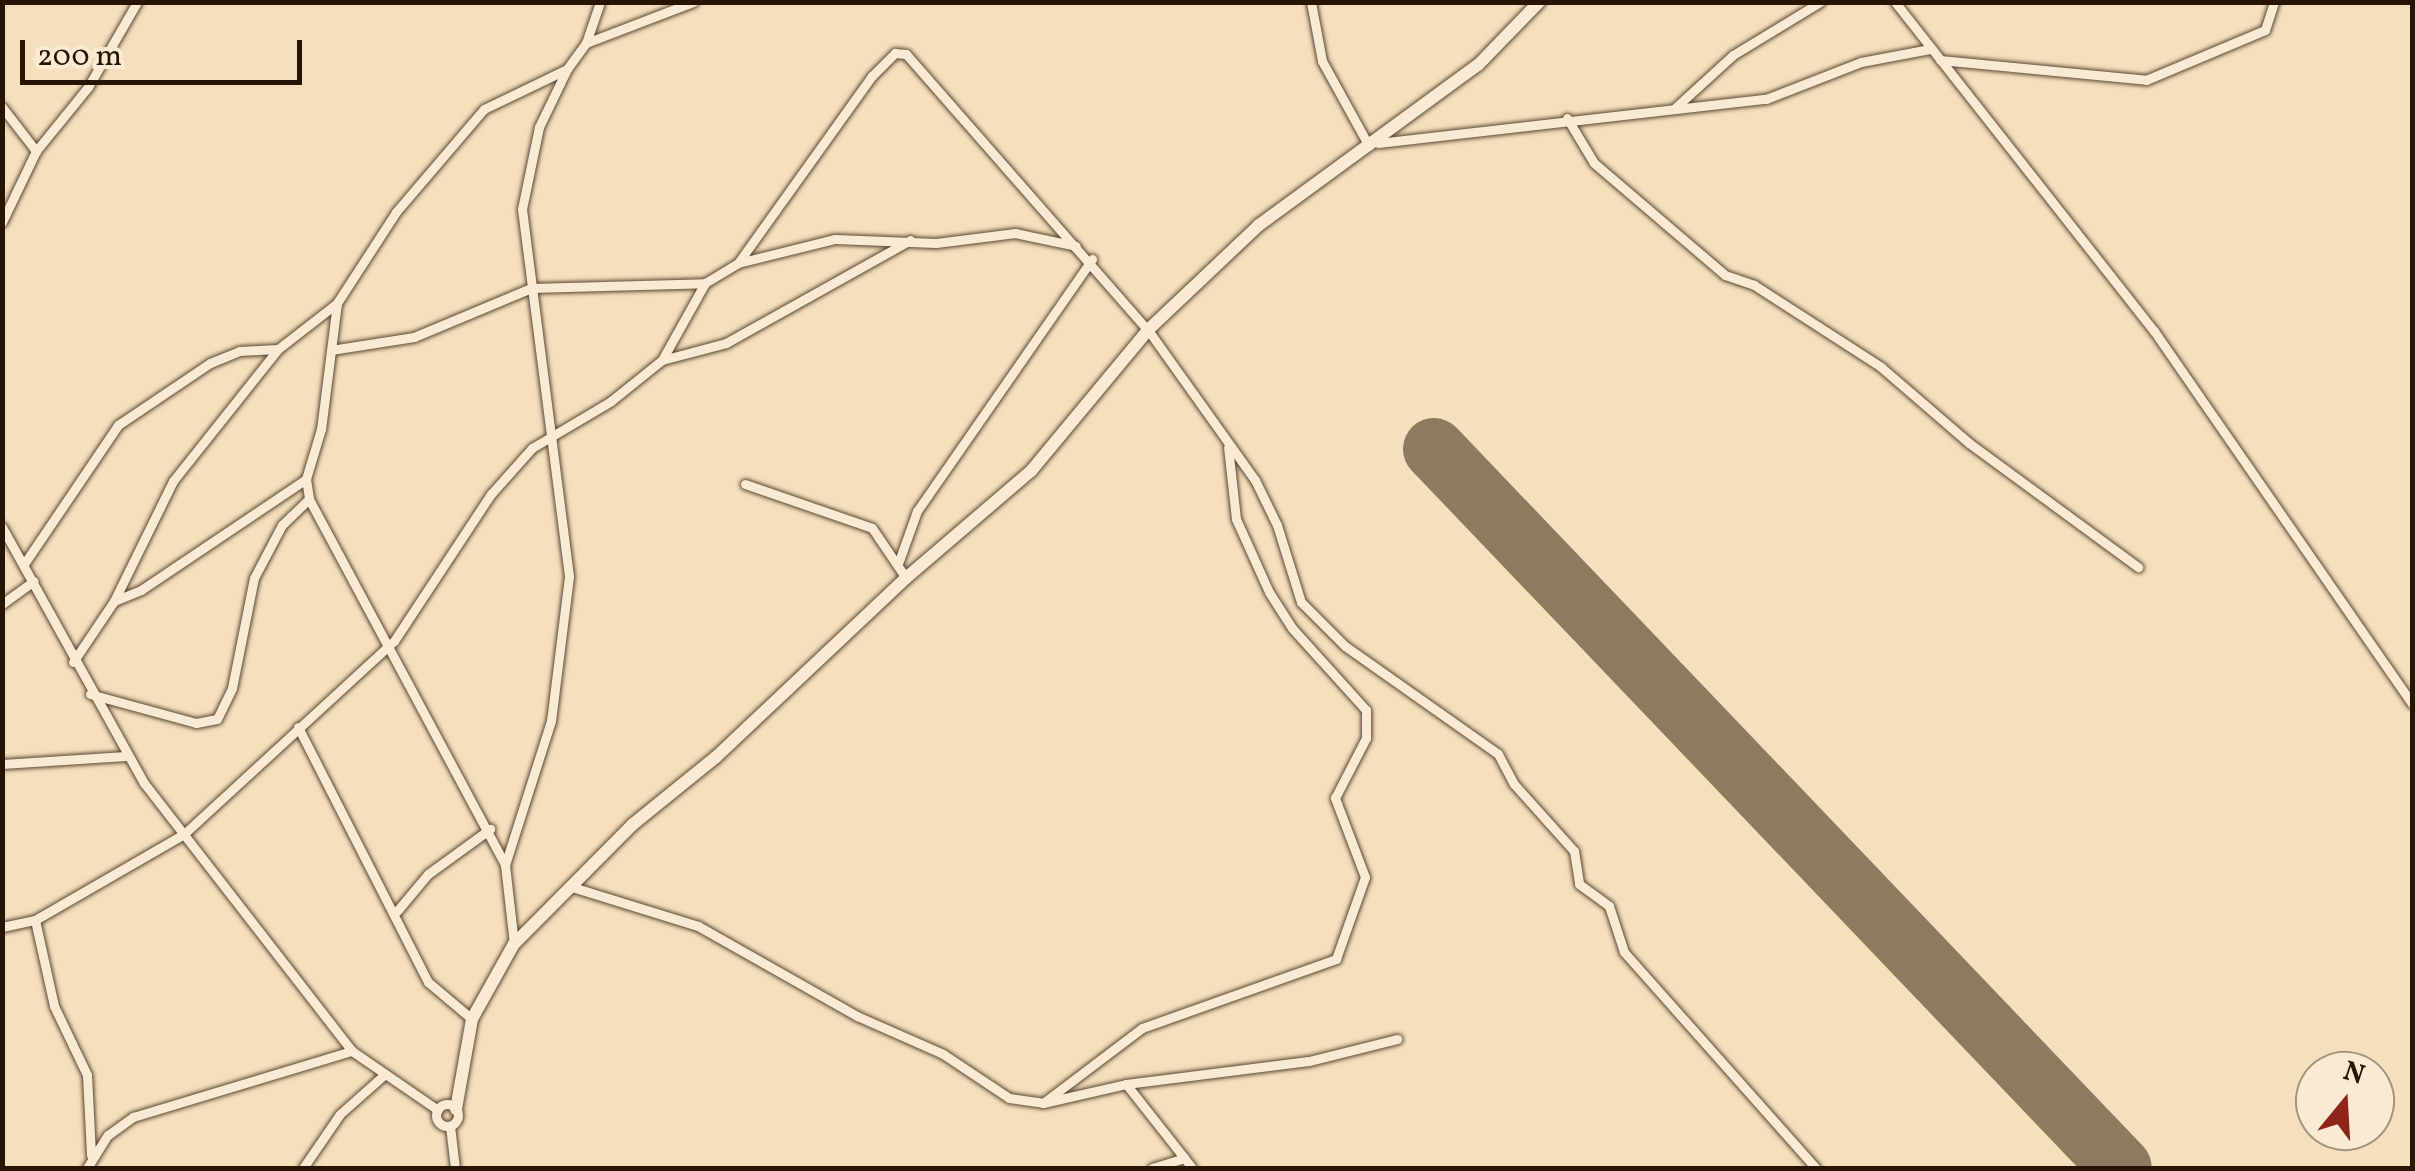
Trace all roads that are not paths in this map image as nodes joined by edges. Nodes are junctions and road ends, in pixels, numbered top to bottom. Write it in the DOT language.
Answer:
graph roads {
  1 [pos="137,2"];
  2 [pos="600,2"];
  3 [pos="693,2"];
  4 [pos="1311,2"];
  5 [pos="1539,2"];
  6 [pos="1820,2"];
  7 [pos="1894,2"];
  8 [pos="2274,2"];
  9 [pos="586,44"];
  10 [pos="1930,48"];
  11 [pos="1940,60"];
  12 [pos="568,69"];
  13 [pos="2,107"];
  14 [pos="1676,107"];
  15 [pos="1567,118"];
  16 [pos="1374,146"];
  17 [pos="36,151"];
  18 [pos="2,222"];
  19 [pos="910,240"];
  20 [pos="1076,246"];
  21 [pos="1092,259"];
  22 [pos="738,263"];
  23 [pos="705,282"];
  24 [pos="531,288"];
  25 [pos="337,303"];
  26 [pos="1148,330"];
  27 [pos="278,349"];
  28 [pos="331,350"];
  29 [pos="662,360"];
  30 [pos="548,434"];
  31 [pos="1228,447"];
  32 [pos="306,478"];
  33 [pos="745,484"];
  34 [pos="309,499"];
  35 [pos="2,527"];
  36 [pos="899,561"];
  37 [pos="24,564"];
  38 [pos="2138,567"];
  39 [pos="906,578"];
  40 [pos="34,581"];
  41 [pos="114,601"];
  42 [pos="2,604"];
  43 [pos="385,648"];
  44 [pos="72,662"];
  45 [pos="90,694"];
  46 [pos="2412,702"];
  47 [pos="298,726"];
  48 [pos="126,756"];
  49 [pos="2,764"];
  50 [pos="490,829"];
  51 [pos="184,834"];
  52 [pos="505,865"];
  53 [pos="572,887"];
  54 [pos="397,911"];
  55 [pos="35,920"];
  56 [pos="2,927"];
  57 [pos="514,944"];
  58 [pos="472,1019"];
  59 [pos="1396,1038"];
  60 [pos="352,1052"];
  61 [pos="385,1074"];
  62 [pos="1126,1084"];
  63 [pos="1043,1103"];
  64 [pos="438,1110"];
  65 [pos="456,1110"];
  66 [pos="450,1126"];
  67 [pos="92,1155"];
  68 [pos="1184,1158"];
  69 [pos="87,1168"];
  70 [pos="303,1168"];
  71 [pos="455,1168"];
  72 [pos="1152,1168"];
  73 [pos="1192,1168"];
  74 [pos="1816,1168"];
  1 -- 17 [label="street"];
  2 -- 9 [label="street"];
  3 -- 9 [label="street"];
  4 -- 16 [label="street"];
  5 -- 16 [label="street"];
  6 -- 14 [label="street"];
  7 -- 10 [label="street"];
  8 -- 11 [label="street"];
  9 -- 12 [label="street"];
  10 -- 11 [label="street"];
  10 -- 14 [label="street"];
  11 -- 46 [label="street"];
  12 -- 24 [label="street"];
  12 -- 25 [label="street"];
  13 -- 17 [label="street"];
  14 -- 15 [label="street"];
  15 -- 16 [label="street"];
  15 -- 38 [label="street"];
  16 -- 26 [label="street"];
  17 -- 18 [label="street"];
  19 -- 20 [label="street"];
  19 -- 22 [label="street"];
  19 -- 29 [label="street"];
  20 -- 21 [label="street"];
  20 -- 22 [label="street"];
  21 -- 26 [label="street"];
  21 -- 36 [label="street"];
  22 -- 23 [label="street"];
  23 -- 24 [label="street"];
  23 -- 29 [label="street"];
  24 -- 28 [label="street"];
  24 -- 30 [label="street"];
  25 -- 27 [label="street"];
  25 -- 28 [label="street"];
  26 -- 31 [label="street"];
  26 -- 39 [label="street"];
  27 -- 37 [label="street"];
  27 -- 41 [label="street"];
  28 -- 32 [label="street"];
  29 -- 30 [label="street"];
  30 -- 43 [label="street"];
  30 -- 52 [label="street"];
  31 -- 63 [label="street"];
  31 -- 74 [label="street"];
  32 -- 34 [label="street"];
  32 -- 41 [label="street"];
  33 -- 36 [label="street"];
  34 -- 43 [label="street"];
  34 -- 45 [label="street"];
  35 -- 37 [label="street"];
  36 -- 39 [label="street"];
  37 -- 40 [label="street"];
  39 -- 53 [label="street"];
  40 -- 42 [label="street"];
  40 -- 44 [label="street"];
  41 -- 44 [label="street"];
  43 -- 47 [label="street"];
  43 -- 50 [label="street"];
  44 -- 45 [label="street"];
  45 -- 48 [label="street"];
  47 -- 51 [label="street"];
  47 -- 54 [label="street"];
  48 -- 49 [label="street"];
  48 -- 51 [label="street"];
  50 -- 52 [label="street"];
  50 -- 54 [label="street"];
  51 -- 55 [label="street"];
  51 -- 60 [label="street"];
  52 -- 57 [label="street"];
  53 -- 57 [label="street"];
  53 -- 63 [label="street"];
  54 -- 58 [label="street"];
  55 -- 56 [label="street"];
  55 -- 67 [label="street"];
  57 -- 58 [label="street"];
  58 -- 65 [label="street"];
  59 -- 62 [label="street"];
  60 -- 61 [label="street"];
  60 -- 67 [label="street"];
  61 -- 64 [label="street"];
  61 -- 70 [label="street"];
  62 -- 63 [label="street"];
  62 -- 68 [label="street"];
  64 -- 65 [label="street"];
  64 -- 66 [label="street"];
  65 -- 66 [label="street"];
  66 -- 71 [label="street"];
  67 -- 69 [label="street"];
  68 -- 72 [label="street"];
  68 -- 73 [label="street"];
}
